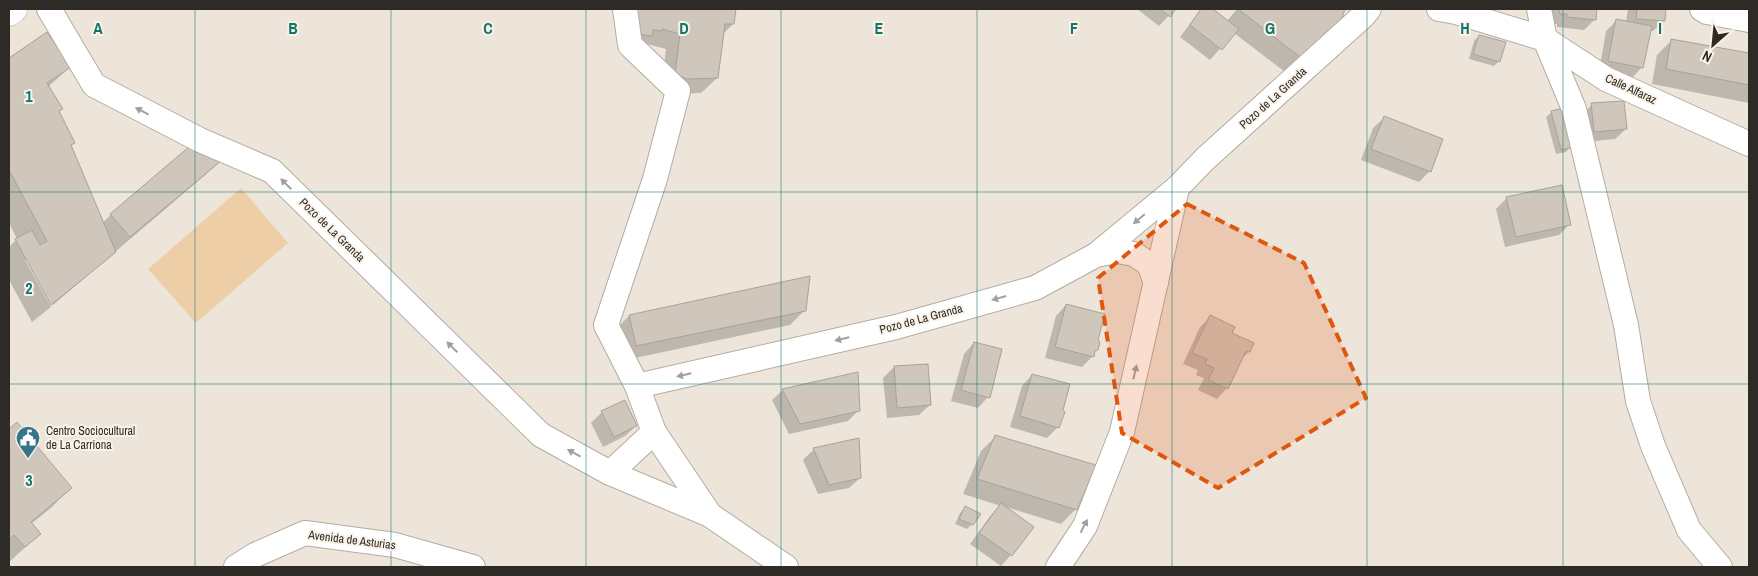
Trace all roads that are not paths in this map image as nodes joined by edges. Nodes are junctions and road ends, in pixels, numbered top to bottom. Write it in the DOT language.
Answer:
graph roads {
  1 [pos="13,9"];
  2 [pos="49,9"];
  3 [pos="626,9"];
  4 [pos="1369,9"];
  5 [pos="1439,9"];
  6 [pos="1539,9"];
  7 [pos="1702,9"];
  8 [pos="9,12"];
  9 [pos="1749,20"];
  10 [pos="1545,39"];
  11 [pos="1749,144"];
  12 [pos="1177,188"];
  13 [pos="1096,255"];
  14 [pos="1156,283"];
  15 [pos="637,386"];
  16 [pos="654,432"];
  17 [pos="610,473"];
  18 [pos="710,515"];
  19 [pos="236,567"];
  20 [pos="473,567"];
  21 [pos="786,567"];
  22 [pos="1058,567"];
  23 [pos="1720,567"];
  1 -- 8 [label="main road"];
  17 -- 2 [label="street, Pozo de La Granda, one-way"];
  3 -- 15 [label="street, Pozo de La Granda"];
  4 -- 12 [label="street, Pozo de La Granda"];
  5 -- 10 [label="street"];
  6 -- 10 [label="street"];
  7 -- 9 [label="street"];
  10 -- 11 [label="street, Calle Alfaraz"];
  10 -- 23 [label="street"];
  12 -- 13 [label="street, Pozo de La Granda, one-way"];
  12 -- 14 [label="street"];
  13 -- 14 [label="street"];
  13 -- 15 [label="street, Pozo de La Granda, one-way"];
  22 -- 14 [label="street, one-way"];
  15 -- 16 [label="street, Pozo de La Granda"];
  16 -- 17 [label="street"];
  16 -- 18 [label="street, Pozo de La Granda"];
  17 -- 18 [label="street, Pozo de La Granda"];
  18 -- 21 [label="street, Pozo de La Granda"];
  19 -- 20 [label="street, Avenida de Asturias"];
}
